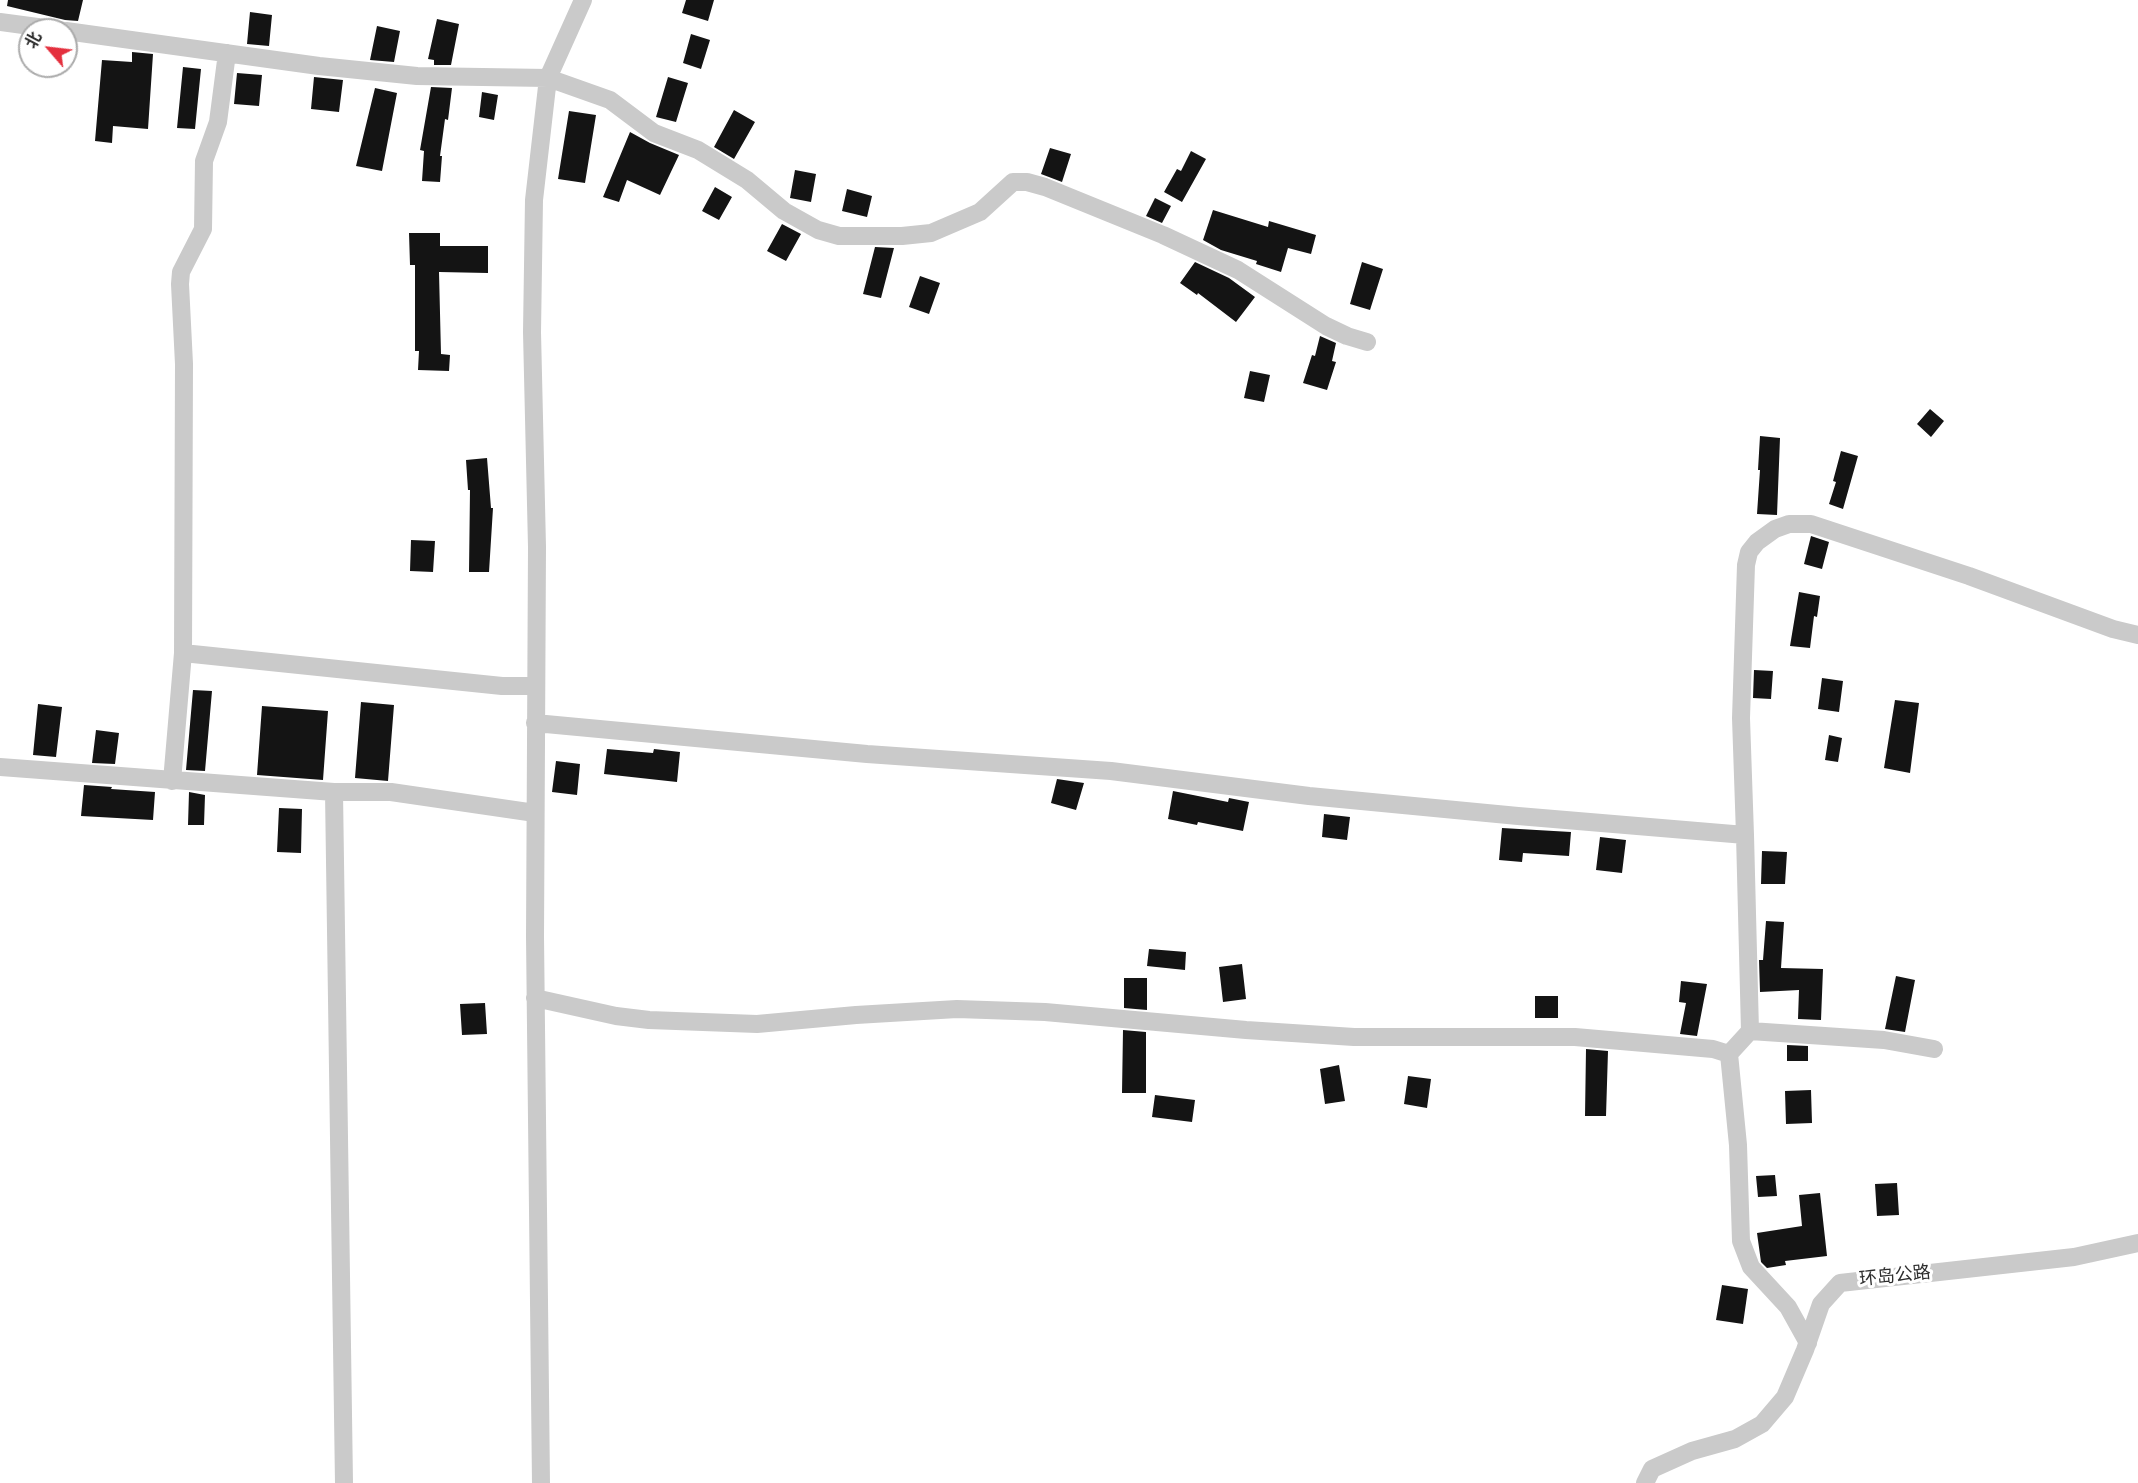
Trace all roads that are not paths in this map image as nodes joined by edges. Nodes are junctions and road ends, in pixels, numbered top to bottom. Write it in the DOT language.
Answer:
graph roads {
  1 [pos="583,0"];
  2 [pos="0,22"];
  3 [pos="18,24"];
  4 [pos="78,33"];
  5 [pos="227,53"];
  6 [pos="549,78"];
  7 [pos="1367,342"];
  8 [pos="2138,635"];
  9 [pos="183,653"];
  10 [pos="535,686"];
  11 [pos="535,723"];
  12 [pos="0,767"];
  13 [pos="172,781"];
  14 [pos="334,792"];
  15 [pos="535,813"];
  16 [pos="1745,835"];
  17 [pos="535,998"];
  18 [pos="1750,1031"];
  19 [pos="1934,1049"];
  20 [pos="1729,1054"];
  21 [pos="2138,1243"];
  22 [pos="1808,1343"];
  23 [pos="344,1483"];
  24 [pos="541,1483"];
  25 [pos="1645,1483"];
  1 -- 6 [label="street"];
  2 -- 3 [label="street"];
  4 -- 5 [label="street"];
  5 -- 6 [label="street"];
  5 -- 9 [label="street"];
  6 -- 7 [label="street"];
  6 -- 10 [label="street"];
  8 -- 16 [label="street"];
  9 -- 10 [label="street"];
  9 -- 13 [label="street"];
  10 -- 11 [label="street"];
  11 -- 15 [label="street"];
  11 -- 16 [label="street"];
  12 -- 13 [label="street"];
  13 -- 14 [label="street"];
  14 -- 15 [label="street"];
  14 -- 23 [label="street"];
  15 -- 17 [label="street"];
  16 -- 18 [label="street"];
  17 -- 20 [label="street"];
  17 -- 24 [label="street"];
  18 -- 19 [label="street"];
  18 -- 20 [label="street"];
  20 -- 22 [label="street"];
  21 -- 22 [label="street, 环岛公路"];
  22 -- 25 [label="street, 环岛公路"];
}
